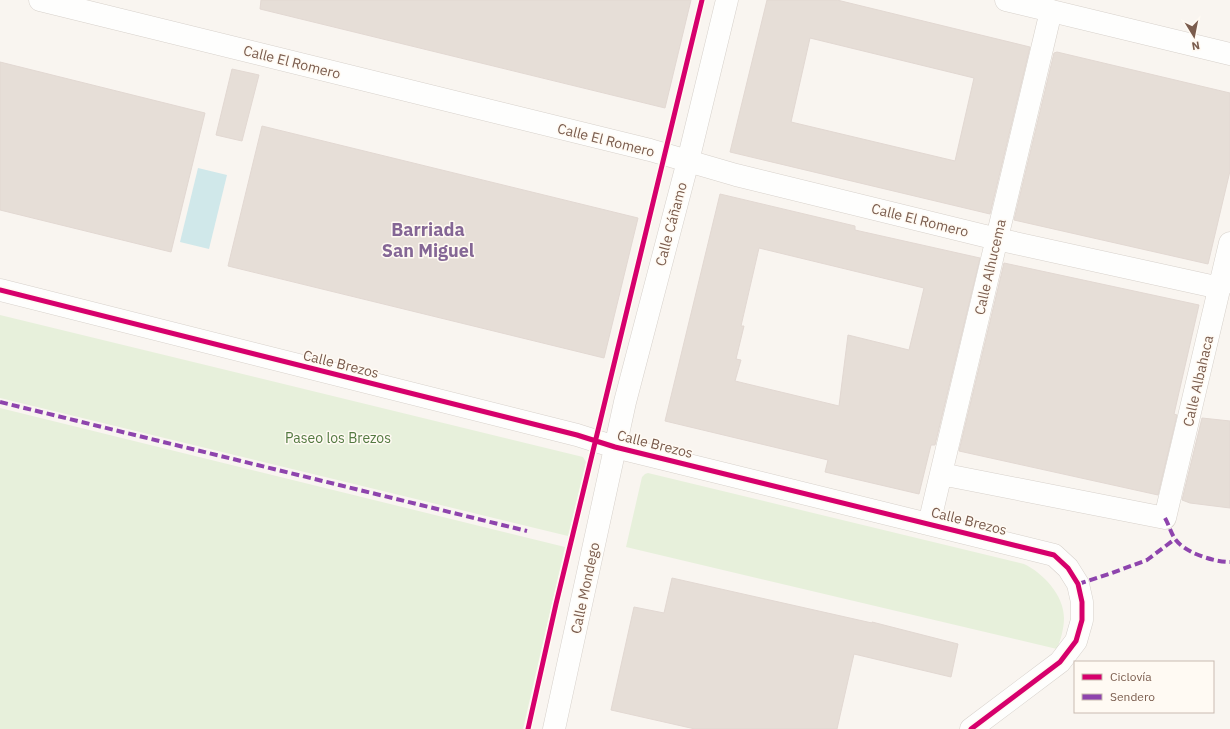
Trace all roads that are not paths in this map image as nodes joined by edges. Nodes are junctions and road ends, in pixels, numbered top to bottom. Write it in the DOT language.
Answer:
graph roads {
  1 [pos="40,0"];
  2 [pos="727,0"];
  3 [pos="1006,0"];
  4 [pos="1051,11"];
  5 [pos="1230,54"];
  6 [pos="688,161"];
  7 [pos="997,239"];
  8 [pos="1230,243"];
  9 [pos="1220,288"];
  10 [pos="0,290"];
  11 [pos="615,447"];
  12 [pos="941,474"];
  13 [pos="929,524"];
  14 [pos="554,729"];
  15 [pos="971,729"];
  1 -- 6 [label="street, Calle El Romero"];
  2 -- 6 [label="street, Calle Cáñamo"];
  3 -- 4 [label="street"];
  4 -- 5 [label="street"];
  4 -- 7 [label="street, Calle Alhucema"];
  6 -- 7 [label="street, Calle El Romero"];
  6 -- 11 [label="street, Calle Cáñamo"];
  7 -- 9 [label="street, Calle El Romero"];
  7 -- 12 [label="street, Calle Alhucema"];
  8 -- 9 [label="street, Calle Albahaca"];
  9 -- 12 [label="street, Calle Albahaca"];
  10 -- 11 [label="street, Calle Brezos"];
  11 -- 13 [label="street, Calle Brezos"];
  11 -- 14 [label="street, Calle Mondego"];
  12 -- 13 [label="street, Calle Alhucema"];
  13 -- 15 [label="street, Calle Brezos"];
}
